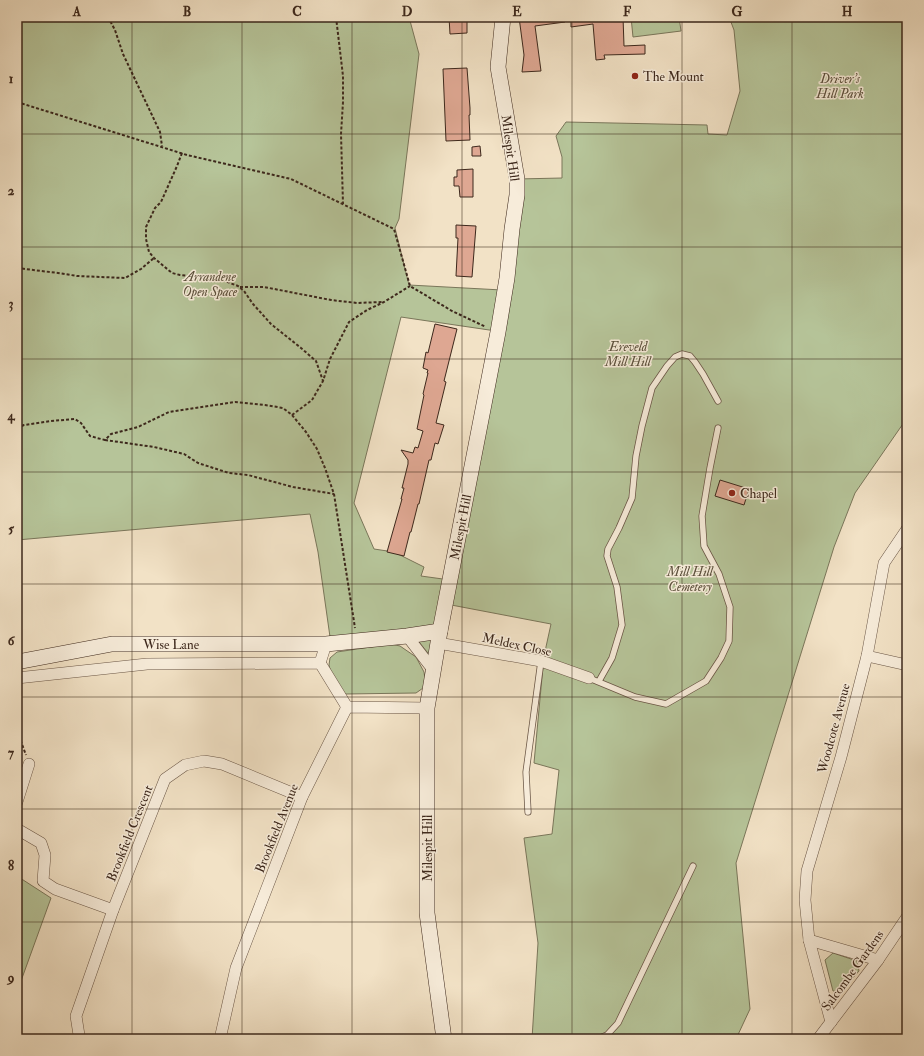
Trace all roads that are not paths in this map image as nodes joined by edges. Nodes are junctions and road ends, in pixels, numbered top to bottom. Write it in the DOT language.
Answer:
graph roads {
  1 [pos="503,17"];
  2 [pos="718,401"];
  3 [pos="718,428"];
  4 [pos="907,529"];
  5 [pos="407,636"];
  6 [pos="439,637"];
  7 [pos="326,644"];
  8 [pos="867,656"];
  9 [pos="17,662"];
  10 [pos="541,662"];
  11 [pos="320,663"];
  12 [pos="907,665"];
  13 [pos="434,671"];
  14 [pos="17,678"];
  15 [pos="594,680"];
  16 [pos="347,707"];
  17 [pos="427,708"];
  18 [pos="29,764"];
  19 [pos="302,797"];
  20 [pos="17,802"];
  21 [pos="528,812"];
  22 [pos="17,829"];
  23 [pos="693,866"];
  24 [pos="113,910"];
  25 [pos="907,917"];
  26 [pos="809,940"];
  27 [pos="878,960"];
  28 [pos="831,1022"];
  29 [pos="81,1039"];
  30 [pos="220,1039"];
  31 [pos="444,1039"];
  32 [pos="597,1039"];
  33 [pos="818,1039"];
  1 -- 6 [label="street, Milespit Hill"];
  2 -- 15 [label="lane"];
  3 -- 15 [label="lane"];
  4 -- 8 [label="street, Woodcote Avenue"];
  5 -- 6 [label="street, Wise Lane"];
  5 -- 7 [label="street, Wise Lane"];
  5 -- 13 [label="street"];
  6 -- 10 [label="street, Meldex Close"];
  6 -- 13 [label="street, Milespit Hill"];
  7 -- 9 [label="street, Wise Lane"];
  7 -- 11 [label="street"];
  8 -- 12 [label="street"];
  8 -- 26 [label="street, Woodcote Avenue"];
  10 -- 15 [label="street, Meldex Close"];
  10 -- 21 [label="lane"];
  11 -- 14 [label="street, Wise Lane"];
  11 -- 16 [label="street"];
  13 -- 17 [label="street, Milespit Hill"];
  16 -- 17 [label="street"];
  16 -- 19 [label="street, Brookfield Avenue"];
  17 -- 31 [label="street, Milespit Hill"];
  18 -- 20 [label="street"];
  19 -- 24 [label="street, Brookfield Crescent"];
  19 -- 30 [label="street, Brookfield Avenue"];
  22 -- 24 [label="street"];
  23 -- 32 [label="lane"];
  24 -- 29 [label="street, Brookfield Crescent"];
  25 -- 27 [label="street, Salcombe Gardens"];
  26 -- 27 [label="street"];
  26 -- 28 [label="street, Woodcote Avenue"];
  27 -- 28 [label="street, Salcombe Gardens"];
  28 -- 33 [label="street, Salcombe Gardens"];
}
